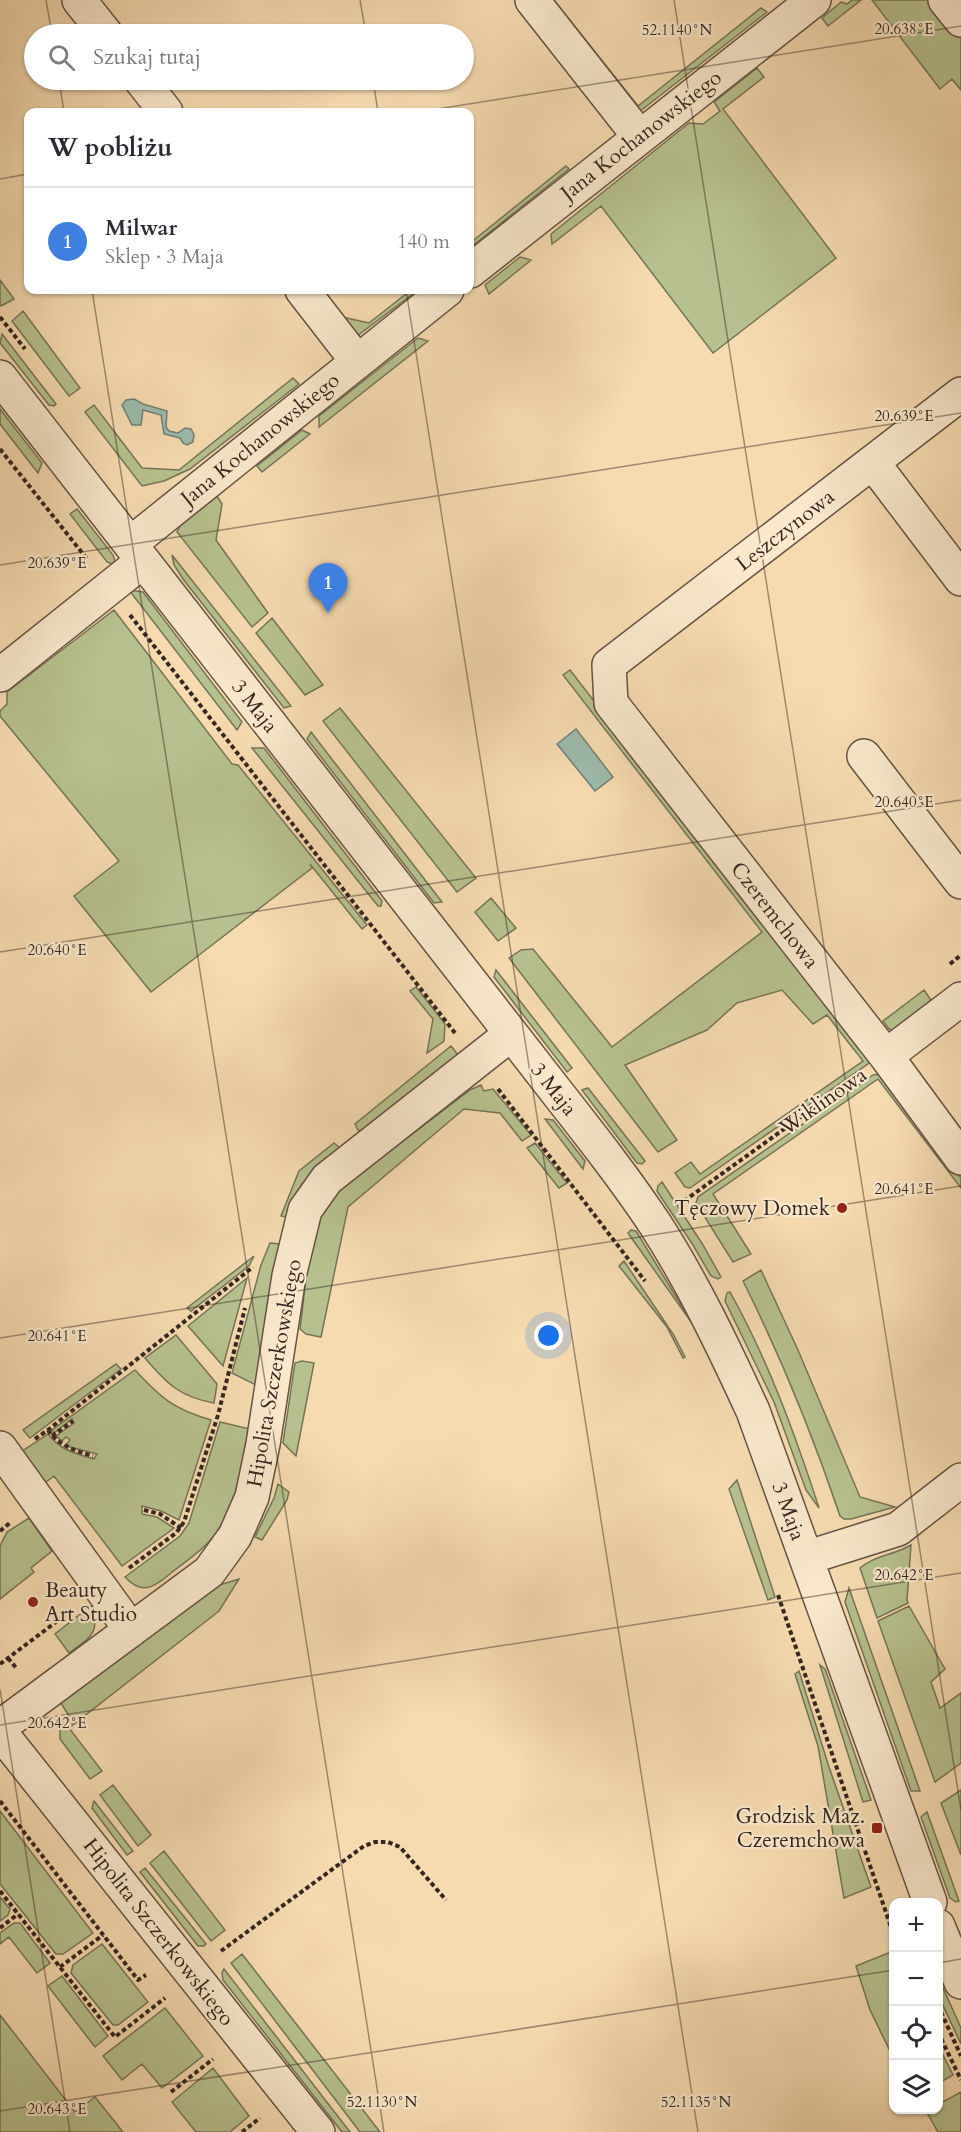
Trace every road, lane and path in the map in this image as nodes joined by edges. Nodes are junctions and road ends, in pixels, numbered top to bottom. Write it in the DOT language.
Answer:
graph roads {
  1 [pos="79,0"];
  2 [pos="532,0"];
  3 [pos="945,0"];
  4 [pos="810,1"];
  5 [pos="961,20"];
  6 [pos="98,24"];
  7 [pos="149,90"];
  8 [pos="163,108"];
  9 [pos="639,136"];
  10 [pos="474,268"];
  11 [pos="305,294"];
  12 [pos="442,294"];
  13 [pos="357,361"];
  14 [pos="0,377"];
  15 [pos="961,394"];
  16 [pos="0,449"];
  17 [pos="873,463"];
  18 [pos="137,553"];
  19 [pos="961,579"];
  20 [pos="110,588"];
  21 [pos="609,666"];
  22 [pos="0,675"];
  23 [pos="864,756"];
  24 [pos="961,882"];
  25 [pos="961,999"];
  26 [pos="511,1034"];
  27 [pos="450,1041"];
  28 [pos="886,1056"];
  29 [pos="492,1081"];
  30 [pos="961,1158"];
  31 [pos="684,1200"];
  32 [pos="254,1274"];
  33 [pos="646,1283"];
  34 [pos="246,1305"];
  35 [pos="73,1422"];
  36 [pos="48,1430"];
  37 [pos="52,1436"];
  38 [pos="3,1452"];
  39 [pos="93,1456"];
  40 [pos="961,1480"];
  41 [pos="144,1510"];
  42 [pos="181,1528"];
  43 [pos="806,1558"];
  44 [pos="102,1588"];
  45 [pos="777,1592"];
  46 [pos="131,1630"];
  47 [pos="0,1664"];
  48 [pos="0,1727"];
  49 [pos="0,1732"];
  50 [pos="0,1801"];
  51 [pos="0,1892"];
  52 [pos="929,1898"];
  53 [pos="446,1900"];
  54 [pos="18,1914"];
  55 [pos="889,1923"];
  56 [pos="0,1928"];
  57 [pos="103,1935"];
  58 [pos="943,1936"];
  59 [pos="60,1967"];
  60 [pos="191,1973"];
  61 [pos="138,1980"];
  62 [pos="961,1982"];
  63 [pos="165,1998"];
  64 [pos="943,2015"];
  65 [pos="943,2041"];
  66 [pos="961,2056"];
  67 [pos="213,2059"];
  68 [pos="961,2079"];
  69 [pos="171,2092"];
  70 [pos="260,2118"];
  71 [pos="242,2132"];
  72 [pos="318,2132"];
  1 -- 6 [label="street"];
  2 -- 9 [label="street"];
  3 -- 5 [label="street"];
  4 -- 9 [label="street, Jana Kochanowskiego"];
  7 -- 8 [label="street"];
  9 -- 10 [label="street, Jana Kochanowskiego"];
  11 -- 13 [label="street"];
  12 -- 13 [label="street, Jana Kochanowskiego"];
  13 -- 18 [label="street, Jana Kochanowskiego"];
  14 -- 18 [label="street, 3 Maja"];
  15 -- 17 [label="street, Leszczynowa"];
  16 -- 20 [label="path"];
  17 -- 19 [label="street"];
  17 -- 21 [label="street, Leszczynowa"];
  18 -- 20 [label="street, Jana Kochanowskiego"];
  18 -- 26 [label="street, 3 Maja"];
  20 -- 22 [label="street, Jana Kochanowskiego"];
  20 -- 27 [label="path"];
  21 -- 28 [label="street, Czeremchowa"];
  23 -- 24 [label="street"];
  25 -- 28 [label="street, Wiklinowa"];
  26 -- 43 [label="street, 3 Maja"];
  26 -- 46 [label="street, Hipolita Szczerkowskiego"];
  28 -- 30 [label="street, Czeremchowa"];
  28 -- 31 [label="path, Wiklinowa"];
  29 -- 33 [label="path"];
  32 -- 36 [label="path"];
  34 -- 42 [label="path"];
  35 -- 37 [label="path"];
  36 -- 37 [label="path"];
  36 -- 38 [label="path"];
  37 -- 39 [label="path"];
  38 -- 44 [label="street"];
  40 -- 43 [label="street"];
  41 -- 42 [label="path"];
  42 -- 44 [label="path"];
  43 -- 52 [label="street, 3 Maja"];
  44 -- 46 [label="street"];
  44 -- 47 [label="path"];
  45 -- 55 [label="path"];
  46 -- 48 [label="street, Hipolita Szczerkowskiego"];
  49 -- 60 [label="street, Hipolita Szczerkowskiego"];
  50 -- 57 [label="path"];
  51 -- 54 [label="path"];
  53 -- 60 [label="path"];
  54 -- 56 [label="path"];
  54 -- 59 [label="path"];
  57 -- 59 [label="path"];
  57 -- 61 [label="path"];
  58 -- 62 [label="street"];
  59 -- 63 [label="path"];
  60 -- 72 [label="street, Hipolita Szczerkowskiego"];
  64 -- 66 [label="path"];
  65 -- 68 [label="path"];
  67 -- 69 [label="path"];
  70 -- 71 [label="path"];
}
